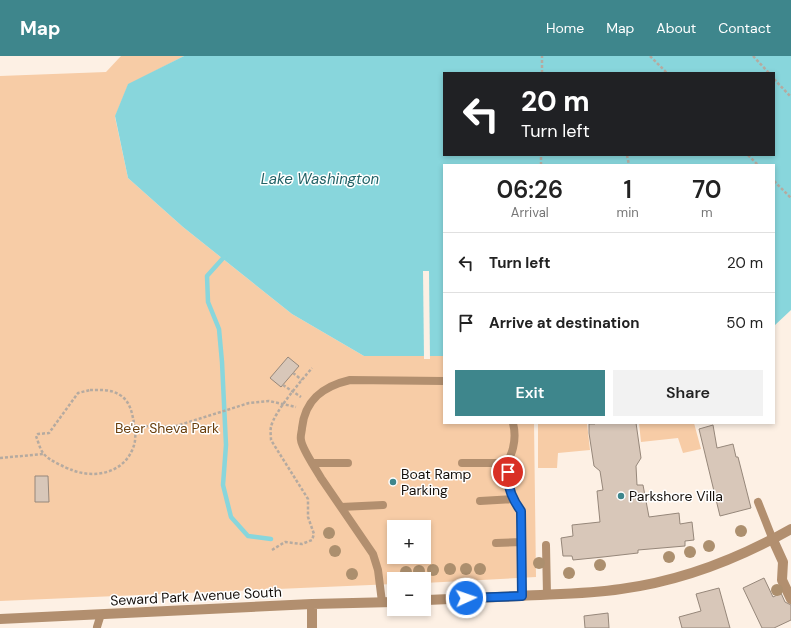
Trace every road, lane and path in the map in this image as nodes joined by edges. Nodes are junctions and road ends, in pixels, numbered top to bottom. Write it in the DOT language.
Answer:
graph roads {
  1 [pos="542,56"];
  2 [pos="650,56"];
  3 [pos="753,56"];
  4 [pos="542,72"];
  5 [pos="666,72"];
  6 [pos="768,72"];
  7 [pos="775,79"];
  8 [pos="791,97"];
  9 [pos="749,156"];
  10 [pos="757,164"];
  11 [pos="775,182"];
  12 [pos="791,198"];
  13 [pos="312,368"];
  14 [pos="293,373"];
  15 [pos="302,380"];
  16 [pos="443,381"];
  17 [pos="283,385"];
  18 [pos="293,392"];
  19 [pos="284,404"];
  20 [pos="308,406"];
  21 [pos="513,424"];
  22 [pos="135,426"];
  23 [pos="43,454"];
  24 [pos="0,458"];
  25 [pos="312,463"];
  26 [pos="348,463"];
  27 [pos="462,463"];
  28 [pos="508,463"];
  29 [pos="513,499"];
  30 [pos="480,501"];
  31 [pos="758,502"];
  32 [pos="383,505"];
  33 [pos="341,507"];
  34 [pos="791,530"];
  35 [pos="773,540"];
  36 [pos="521,542"];
  37 [pos="496,543"];
  38 [pos="546,545"];
  39 [pos="272,550"];
  40 [pos="787,564"];
  41 [pos="547,595"];
  42 [pos="522,596"];
  43 [pos="791,599"];
  44 [pos="431,600"];
  45 [pos="382,602"];
  46 [pos="387,602"];
  47 [pos="312,604"];
  48 [pos="101,614"];
  49 [pos="0,619"];
  50 [pos="97,627"];
  51 [pos="312,628"];
  1 -- 4 [label="path"];
  2 -- 5 [label="path"];
  3 -- 6 [label="path"];
  7 -- 8 [label="path"];
  9 -- 10 [label="path"];
  11 -- 12 [label="path"];
  13 -- 15 [label="path"];
  14 -- 15 [label="path"];
  15 -- 18 [label="path"];
  16 -- 20 [label="lane"];
  17 -- 18 [label="path"];
  18 -- 19 [label="path"];
  18 -- 20 [label="path"];
  19 -- 20 [label="path"];
  19 -- 22 [label="path"];
  19 -- 39 [label="path"];
  20 -- 25 [label="lane"];
  21 -- 28 [label="lane"];
  22 -- 23 [label="path"];
  22 -- 23 [label="path"];
  23 -- 24 [label="path"];
  25 -- 26 [label="lane"];
  25 -- 33 [label="lane"];
  27 -- 28 [label="lane"];
  28 -- 29 [label="lane"];
  29 -- 30 [label="lane"];
  29 -- 36 [label="lane"];
  31 -- 35 [label="lane"];
  32 -- 33 [label="lane"];
  33 -- 45 [label="lane"];
  34 -- 35 [label="street"];
  35 -- 40 [label="street"];
  35 -- 41 [label="street"];
  36 -- 37 [label="lane"];
  36 -- 42 [label="lane"];
  38 -- 41 [label="lane"];
  40 -- 43 [label="street"];
  41 -- 42 [label="street"];
  42 -- 44 [label="street"];
  45 -- 46 [label="street, Seward Park Avenue South"];
  45 -- 47 [label="street, Seward Park Avenue South"];
  47 -- 48 [label="street, Seward Park Avenue South"];
  47 -- 51 [label="street"];
  48 -- 49 [label="street, Seward Park Avenue South"];
  48 -- 50 [label="lane"];
}
